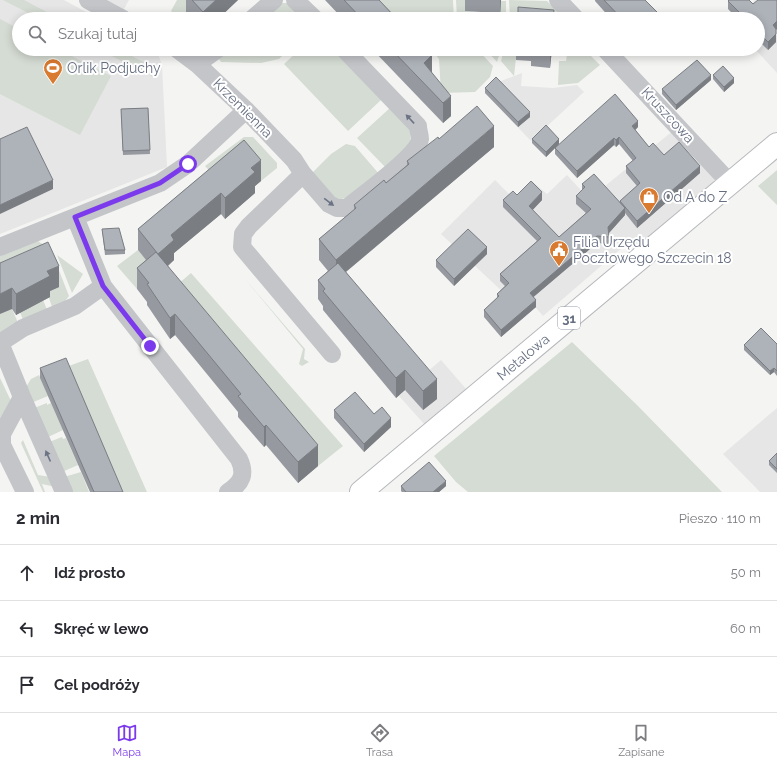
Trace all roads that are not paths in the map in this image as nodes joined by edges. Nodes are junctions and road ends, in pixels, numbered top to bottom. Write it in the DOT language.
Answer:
graph roads {
  1 [pos="88,0"];
  2 [pos="274,0"];
  3 [pos="295,0"];
  4 [pos="558,0"];
  5 [pos="110,12"];
  6 [pos="260,12"];
  7 [pos="308,12"];
  8 [pos="569,12"];
  9 [pos="186,56"];
  10 [pos="208,56"];
  11 [pos="351,56"];
  12 [pos="612,56"];
  13 [pos="197,64"];
  14 [pos="246,110"];
  15 [pos="777,144"];
  16 [pos="302,174"];
  17 [pos="730,183"];
  18 [pos="75,217"];
  19 [pos="0,246"];
  20 [pos="103,286"];
  21 [pos="332,354"];
  22 [pos="22,397"];
  23 [pos="25,492"];
  24 [pos="64,492"];
  25 [pos="228,492"];
  26 [pos="361,492"];
  1 -- 5 [label="street"];
  2 -- 6 [label="street"];
  3 -- 7 [label="street"];
  4 -- 8 [label="street"];
  9 -- 13 [label="street, Krzemienna"];
  10 -- 13 [label="street"];
  16 -- 11 [label="street, Krzemienna, one-way"];
  12 -- 17 [label="street, Kruszcowa"];
  13 -- 14 [label="street, Krzemienna"];
  14 -- 16 [label="street, Krzemienna"];
  14 -- 18 [label="street"];
  15 -- 17 [label="main road, Metalowa / 31"];
  16 -- 21 [label="street"];
  17 -- 26 [label="main road, Metalowa / 31"];
  18 -- 19 [label="street"];
  18 -- 20 [label="street"];
  20 -- 22 [label="street"];
  20 -- 25 [label="street"];
  22 -- 23 [label="street"];
  24 -- 22 [label="street, one-way"];
}
